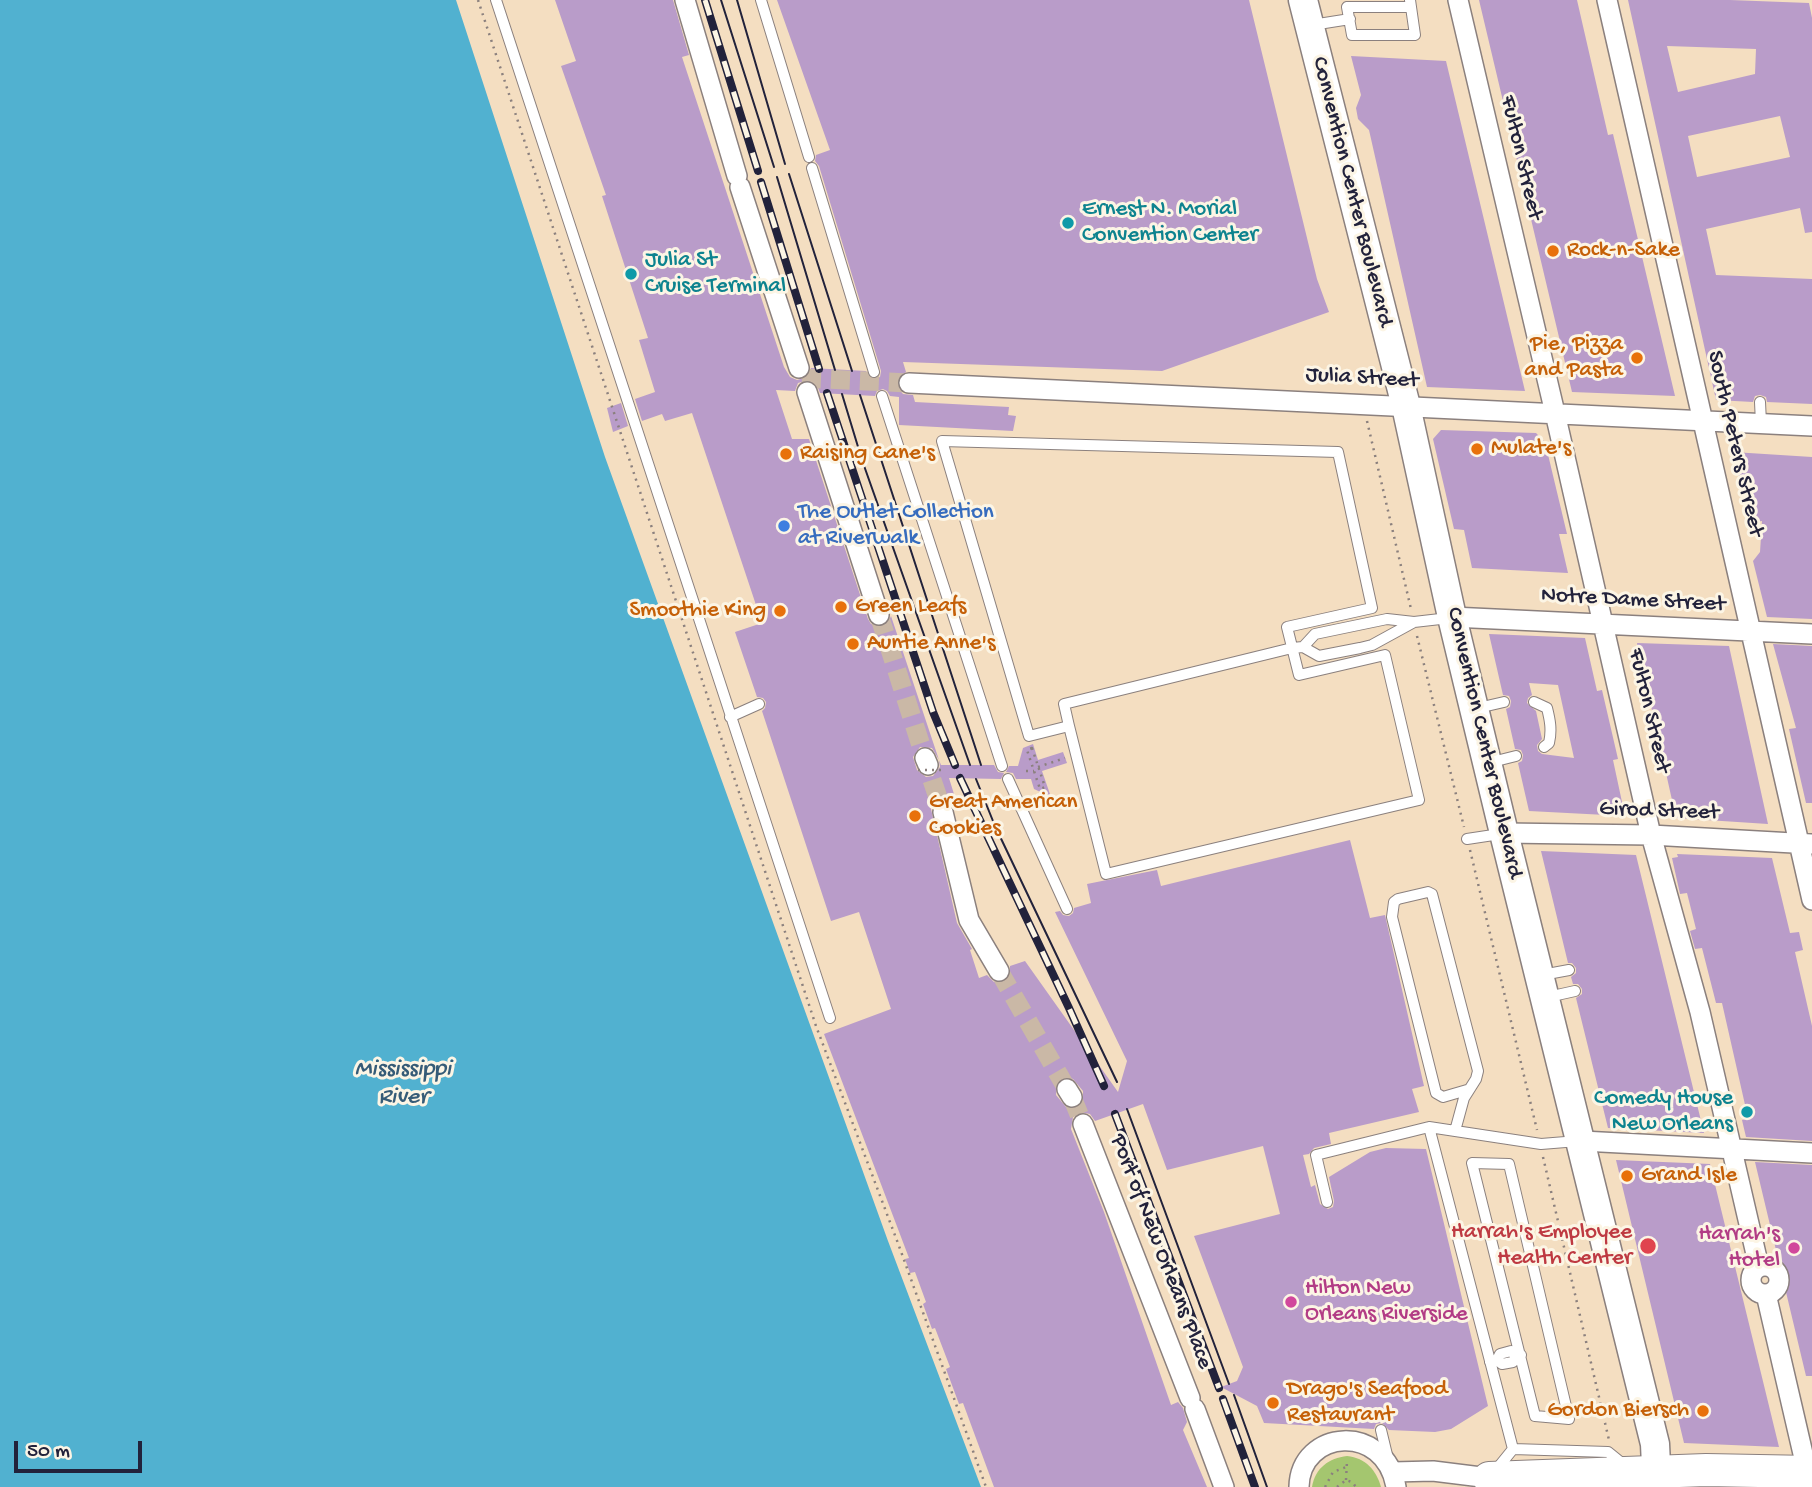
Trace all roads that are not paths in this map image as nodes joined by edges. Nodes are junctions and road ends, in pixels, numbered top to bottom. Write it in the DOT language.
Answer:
graph roads {
  1 [pos="496,0"];
  2 [pos="685,0"];
  3 [pos="761,0"];
  4 [pos="1458,0"];
  5 [pos="1607,0"];
  6 [pos="1410,3"];
  7 [pos="1306,13"];
  8 [pos="1349,19"];
  9 [pos="799,368"];
  10 [pos="874,372"];
  11 [pos="909,383"];
  12 [pos="807,392"];
  13 [pos="882,396"];
  14 [pos="1760,402"];
  15 [pos="1406,406"];
  16 [pos="1555,413"];
  17 [pos="1703,420"];
  18 [pos="1761,423"];
  19 [pos="1812,426"];
  20 [pos="879,615"];
  21 [pos="1452,617"];
  22 [pos="1413,622"];
  23 [pos="1603,623"];
  24 [pos="1752,632"];
  25 [pos="1812,634"];
  26 [pos="1303,647"];
  27 [pos="1292,648"];
  28 [pos="1504,702"];
  29 [pos="1534,702"];
  30 [pos="759,704"];
  31 [pos="1474,709"];
  32 [pos="730,717"];
  33 [pos="1069,726"];
  34 [pos="1544,747"];
  35 [pos="1516,756"];
  36 [pos="1487,763"];
  37 [pos="1002,766"];
  38 [pos="1008,779"];
  39 [pos="943,812"];
  40 [pos="1504,833"];
  41 [pos="1651,835"];
  42 [pos="1467,839"];
  43 [pos="1805,844"];
  44 [pos="1812,900"];
  45 [pos="1067,909"];
  46 [pos="1569,970"];
  47 [pos="999,971"];
  48 [pos="1541,987"];
  49 [pos="1575,992"];
  50 [pos="830,1018"];
  51 [pos="1467,1090"];
  52 [pos="1083,1125"];
  53 [pos="1429,1127"];
  54 [pos="1455,1130"];
  55 [pos="1581,1141"];
  56 [pos="1731,1149"];
  57 [pos="1812,1153"];
  58 [pos="1327,1202"];
  59 [pos="1518,1356"];
  60 [pos="1494,1361"];
  61 [pos="1381,1430"];
  62 [pos="1513,1449"];
  63 [pos="1393,1474"];
  64 [pos="1649,1477"];
  65 [pos="1810,1477"];
  66 [pos="1489,1484"];
  67 [pos="1224,1487"];
  68 [pos="1298,1487"];
  1 -- 32 [label="lane"];
  2 -- 9 [label="street"];
  3 -- 10 [label="lane"];
  4 -- 16 [label="street, Fulton Street"];
  5 -- 17 [label="street, South Peters Street"];
  6 -- 8 [label="lane"];
  6 -- 8 [label="lane"];
  7 -- 8 [label="lane"];
  7 -- 15 [label="street, Convention Center Boulevard"];
  11 -- 15 [label="street, Julia Street"];
  12 -- 20 [label="street"];
  13 -- 37 [label="lane"];
  14 -- 18 [label="lane"];
  15 -- 16 [label="street, Julia Street"];
  15 -- 21 [label="street, Convention Center Boulevard"];
  16 -- 17 [label="street, Julia Street"];
  16 -- 23 [label="street, Fulton Street"];
  17 -- 18 [label="street, Julia Street"];
  17 -- 24 [label="street, South Peters Street"];
  18 -- 19 [label="street, Julia Street"];
  21 -- 22 [label="lane"];
  21 -- 23 [label="street, Notre Dame Street"];
  21 -- 31 [label="street, Convention Center Boulevard"];
  22 -- 26 [label="lane"];
  22 -- 26 [label="lane"];
  23 -- 24 [label="street, Notre Dame Street"];
  23 -- 41 [label="street, Fulton Street"];
  24 -- 25 [label="street, Notre Dame Street"];
  24 -- 43 [label="street, South Peters Street"];
  26 -- 27 [label="lane"];
  27 -- 33 [label="lane"];
  27 -- 33 [label="lane"];
  27 -- 33 [label="lane"];
  28 -- 31 [label="lane"];
  29 -- 34 [label="lane"];
  30 -- 32 [label="lane"];
  31 -- 36 [label="street, Convention Center Boulevard"];
  32 -- 50 [label="lane"];
  35 -- 36 [label="lane"];
  36 -- 40 [label="street, Convention Center Boulevard"];
  38 -- 45 [label="lane"];
  39 -- 47 [label="street"];
  40 -- 41 [label="street, Girod Street"];
  40 -- 42 [label="lane"];
  40 -- 48 [label="street, Convention Center Boulevard"];
  41 -- 43 [label="street, Girod Street"];
  41 -- 56 [label="street, Fulton Street"];
  43 -- 44 [label="street, South Peters Street"];
  46 -- 48 [label="lane"];
  48 -- 49 [label="lane"];
  48 -- 55 [label="street, Convention Center Boulevard"];
  51 -- 51 [label="lane"];
  51 -- 54 [label="lane"];
  52 -- 67 [label="street, Port of New Orleans Place"];
  53 -- 54 [label="lane"];
  53 -- 58 [label="lane"];
  53 -- 60 [label="lane"];
  54 -- 55 [label="lane"];
  55 -- 56 [label="street"];
  55 -- 64 [label="street, Convention Center Boulevard"];
  56 -- 57 [label="street"];
  56 -- 65 [label="street, Fulton Street"];
  59 -- 59 [label="lane"];
  59 -- 60 [label="lane"];
  60 -- 62 [label="lane"];
  61 -- 63 [label="lane"];
  62 -- 64 [label="lane"];
  62 -- 66 [label="lane"];
  63 -- 66 [label="street"];
  63 -- 68 [label="street"];
  64 -- 65 [label="main road"];
  64 -- 66 [label="main road"];
}
